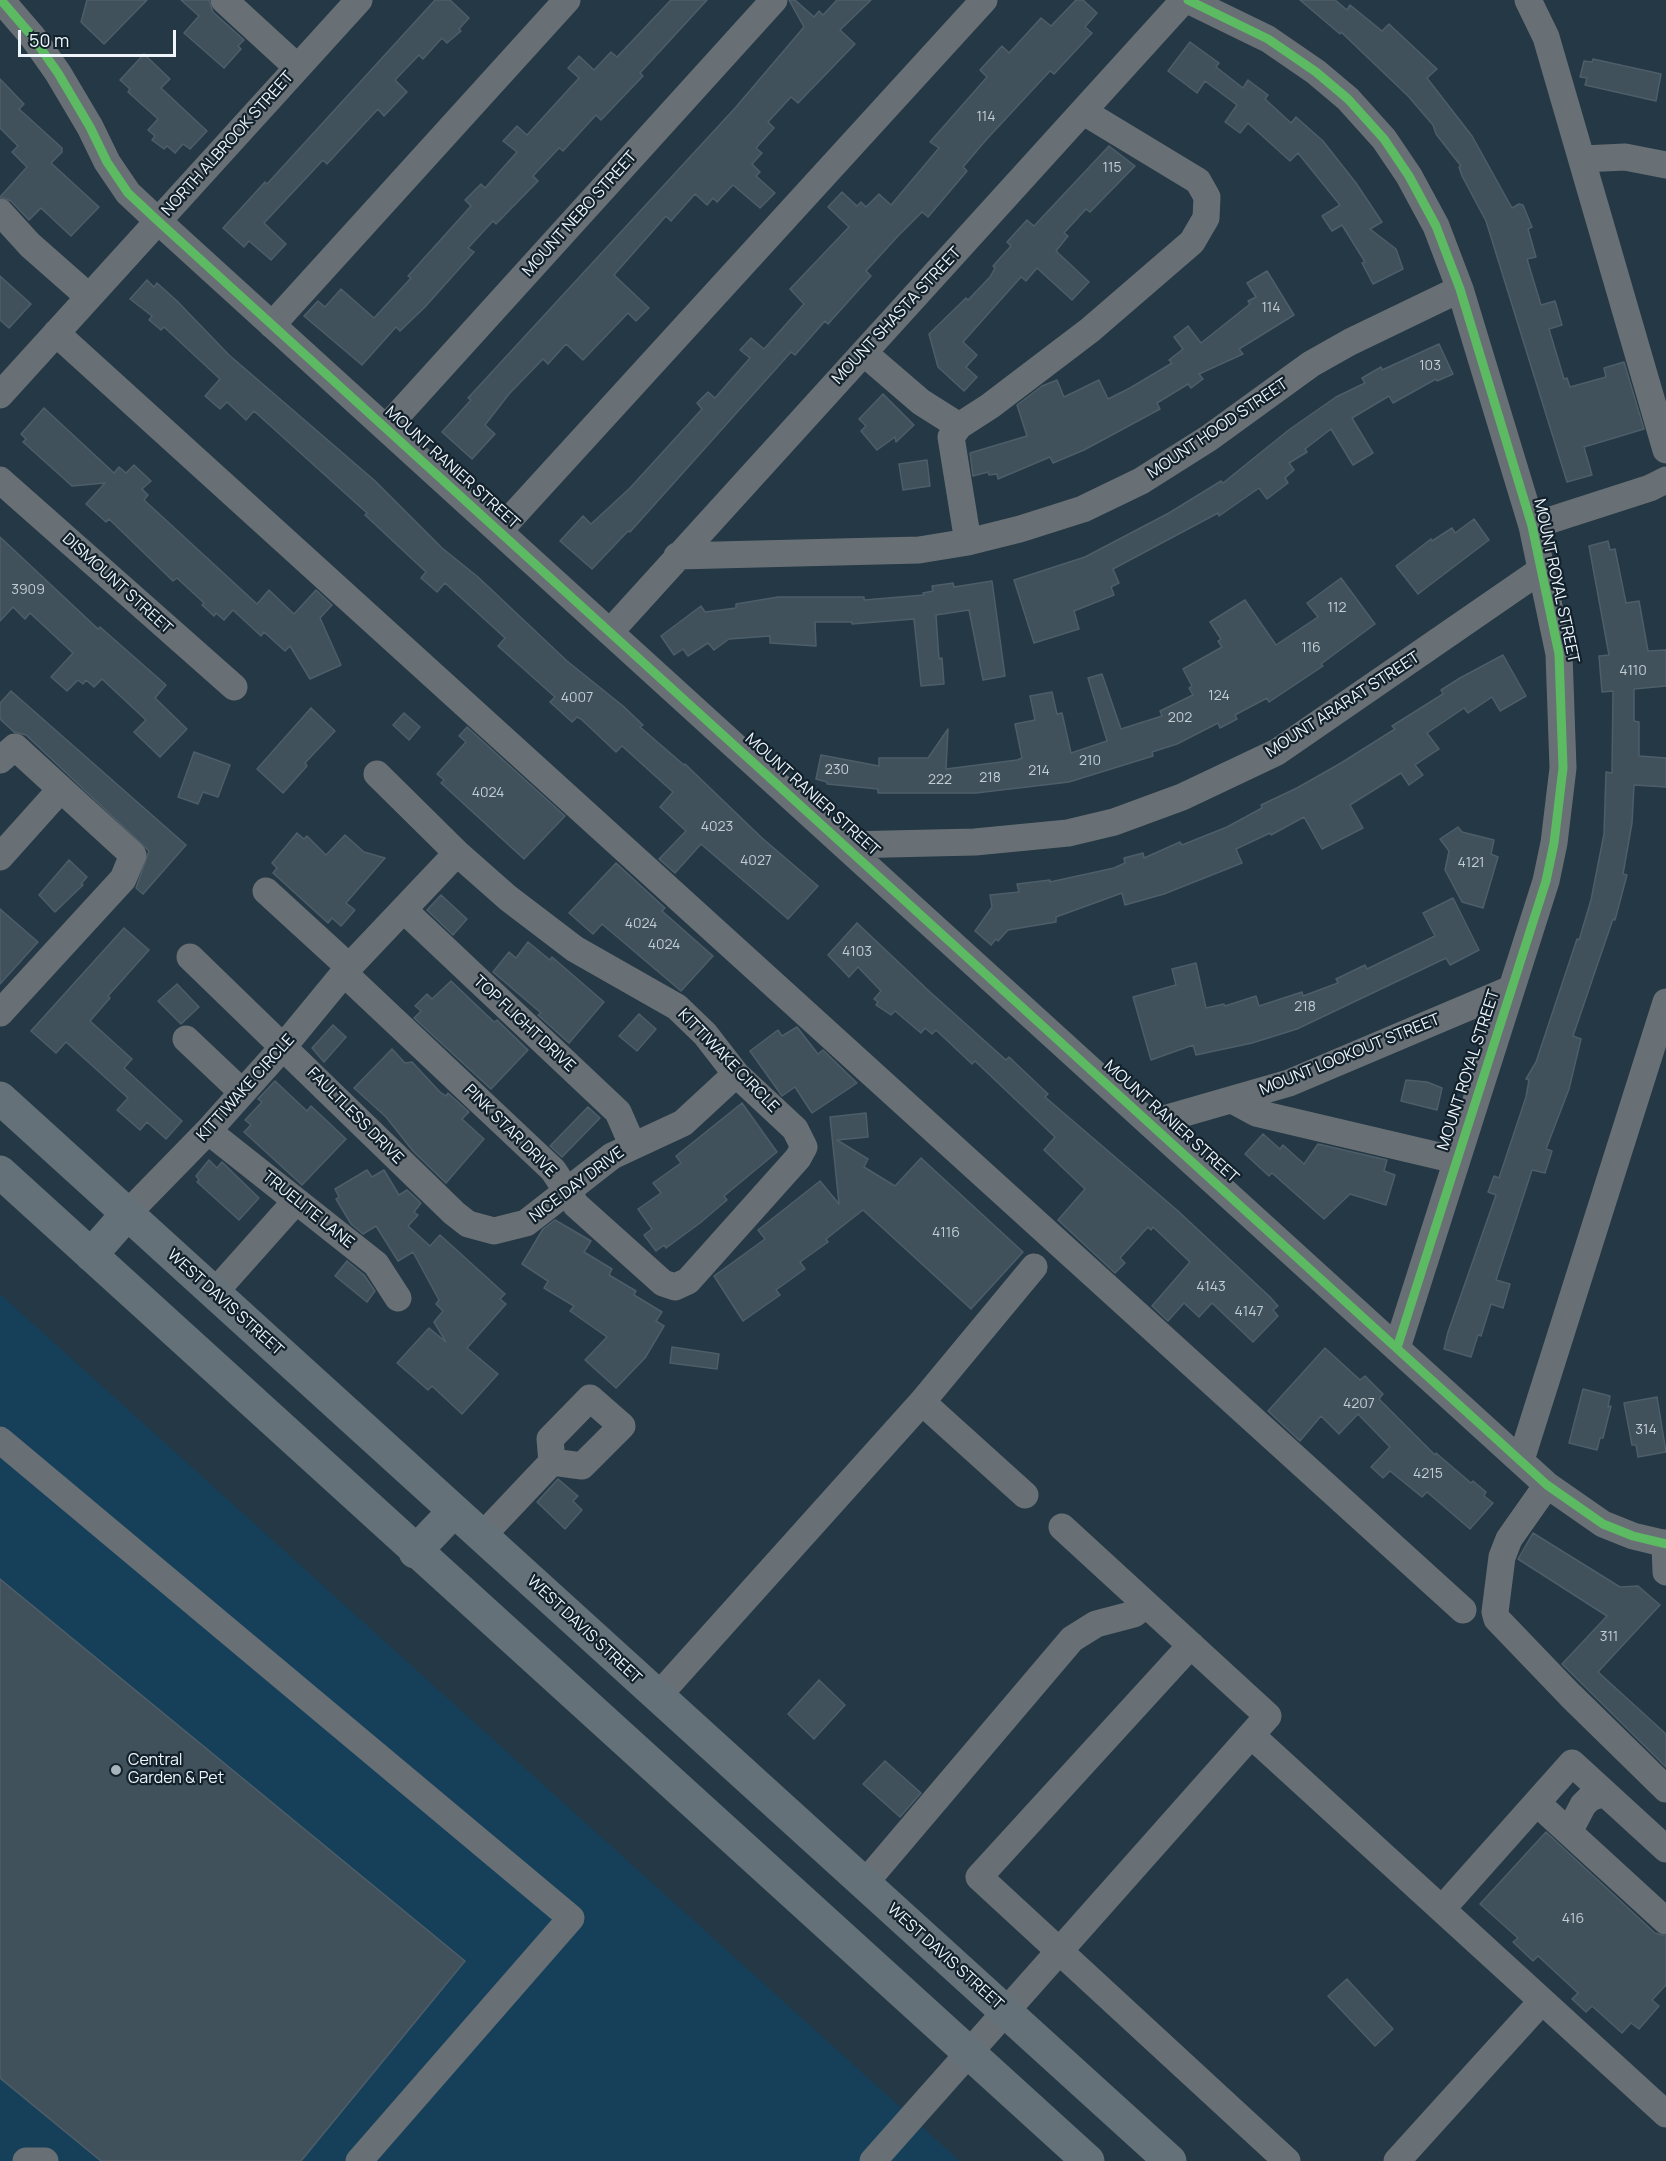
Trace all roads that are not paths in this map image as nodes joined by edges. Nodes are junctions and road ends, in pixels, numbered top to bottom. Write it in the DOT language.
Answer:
graph roads {
  1 [pos="1,0"];
  2 [pos="224,0"];
  3 [pos="359,0"];
  4 [pos="567,0"];
  5 [pos="774,0"];
  6 [pos="984,0"];
  7 [pos="1186,0"];
  8 [pos="1528,0"];
  9 [pos="297,67"];
  10 [pos="1084,112"];
  11 [pos="1582,159"];
  12 [pos="1666,165"];
  13 [pos="0,212"];
  14 [pos="158,221"];
  15 [pos="1460,289"];
  16 [pos="89,297"];
  17 [pos="272,325"];
  18 [pos="56,333"];
  19 [pos="864,353"];
  20 [pos="2,388"];
  21 [pos="959,426"];
  22 [pos="386,428"];
  23 [pos="1666,450"];
  24 [pos="0,480"];
  25 [pos="1666,480"];
  26 [pos="1532,526"];
  27 [pos="499,531"];
  28 [pos="968,542"];
  29 [pos="677,556"];
  30 [pos="1541,570"];
  31 [pos="610,632"];
  32 [pos="234,687"];
  33 [pos="0,760"];
  34 [pos="377,774"];
  35 [pos="60,790"];
  36 [pos="845,845"];
  37 [pos="457,853"];
  38 [pos="0,856"];
  39 [pos="266,891"];
  40 [pos="405,911"];
  41 [pos="190,957"];
  42 [pos="347,970"];
  43 [pos="1511,988"];
  44 [pos="1666,1002"];
  45 [pos="0,1013"];
  46 [pos="186,1039"];
  47 [pos="285,1046"];
  48 [pos="736,1074"];
  49 [pos="242,1092"];
  50 [pos="0,1098"];
  51 [pos="1232,1100"];
  52 [pos="1150,1123"];
  53 [pos="208,1131"];
  54 [pos="632,1144"];
  55 [pos="1456,1160"];
  56 [pos="0,1172"];
  57 [pos="567,1191"];
  58 [pos="296,1201"];
  59 [pos="127,1214"];
  60 [pos="468,1224"];
  61 [pos="91,1255"];
  62 [pos="1034,1267"];
  63 [pos="675,1287"];
  64 [pos="214,1293"];
  65 [pos="398,1298"];
  66 [pos="1397,1348"];
  67 [pos="922,1402"];
  68 [pos="0,1440"];
  69 [pos="1521,1460"];
  70 [pos="552,1462"];
  71 [pos="1547,1485"];
  72 [pos="1025,1495"];
  73 [pos="454,1511"];
  74 [pos="1062,1527"];
  75 [pos="482,1536"];
  76 [pos="1665,1544"];
  77 [pos="415,1552"];
  78 [pos="1666,1572"];
  79 [pos="1146,1605"];
  80 [pos="1463,1610"];
  81 [pos="1191,1645"];
  82 [pos="657,1697"];
  83 [pos="1251,1735"];
  84 [pos="1666,1789"];
  85 [pos="1605,1793"];
  86 [pos="1537,1803"];
  87 [pos="1569,1832"];
  88 [pos="1666,1849"];
  89 [pos="864,1884"];
  90 [pos="1442,1909"];
  91 [pos="1666,1921"];
  92 [pos="1059,1952"];
  93 [pos="1542,2001"];
  94 [pos="1007,2013"];
  95 [pos="970,2054"];
  96 [pos="1666,2114"];
  97 [pos="26,2161"];
  98 [pos="45,2161"];
  99 [pos="359,2161"];
  100 [pos="873,2161"];
  101 [pos="1088,2161"];
  102 [pos="1170,2161"];
  103 [pos="1287,2161"];
  104 [pos="1397,2161"];
  1 -- 14 [label="street, MOUNT RANIER STREET"];
  2 -- 9 [label="street"];
  3 -- 9 [label="street, NORTH ALBROOK STREET"];
  4 -- 17 [label="street"];
  5 -- 22 [label="street, MOUNT NEBO STREET"];
  6 -- 27 [label="street"];
  7 -- 10 [label="street, MOUNT SHASTA STREET"];
  7 -- 15 [label="street, MOUNT ROYAL STREET"];
  8 -- 11 [label="street"];
  9 -- 14 [label="street, NORTH ALBROOK STREET"];
  10 -- 19 [label="street, MOUNT SHASTA STREET"];
  10 -- 21 [label="street"];
  11 -- 12 [label="street"];
  11 -- 23 [label="street"];
  13 -- 16 [label="street"];
  14 -- 16 [label="street, NORTH ALBROOK STREET"];
  14 -- 17 [label="street, MOUNT RANIER STREET"];
  15 -- 26 [label="street, MOUNT ROYAL STREET"];
  15 -- 28 [label="street, MOUNT HOOD STREET"];
  16 -- 18 [label="street, NORTH ALBROOK STREET"];
  17 -- 22 [label="street, MOUNT RANIER STREET"];
  18 -- 20 [label="street, NORTH ALBROOK STREET"];
  18 -- 80 [label="street"];
  19 -- 21 [label="street"];
  19 -- 29 [label="street, MOUNT SHASTA STREET"];
  21 -- 28 [label="street"];
  22 -- 27 [label="street, MOUNT RANIER STREET"];
  24 -- 32 [label="street, DISMOUNT STREET"];
  25 -- 26 [label="street"];
  26 -- 30 [label="street, MOUNT ROYAL STREET"];
  27 -- 31 [label="street, MOUNT RANIER STREET"];
  28 -- 29 [label="street, MOUNT HOOD STREET"];
  29 -- 31 [label="street, MOUNT SHASTA STREET"];
  30 -- 36 [label="street, MOUNT ARARAT STREET"];
  30 -- 43 [label="street, MOUNT ROYAL STREET"];
  31 -- 36 [label="street, MOUNT RANIER STREET"];
  33 -- 35 [label="street"];
  34 -- 37 [label="street, KITTIWAKE CIRCLE"];
  35 -- 38 [label="street"];
  35 -- 45 [label="street"];
  36 -- 52 [label="street, MOUNT RANIER STREET"];
  37 -- 40 [label="street, KITTIWAKE CIRCLE"];
  37 -- 48 [label="street, KITTIWAKE CIRCLE"];
  39 -- 42 [label="street, PINK STAR DRIVE"];
  40 -- 42 [label="street, KITTIWAKE CIRCLE"];
  40 -- 54 [label="street, TOP FLIGHT DRIVE"];
  41 -- 47 [label="street, FAULTLESS DRIVE"];
  42 -- 47 [label="street, KITTIWAKE CIRCLE"];
  42 -- 57 [label="street, PINK STAR DRIVE"];
  43 -- 51 [label="street, MOUNT LOOKOUT STREET"];
  43 -- 55 [label="street, MOUNT ROYAL STREET"];
  44 -- 69 [label="street"];
  46 -- 49 [label="street"];
  47 -- 49 [label="street, KITTIWAKE CIRCLE"];
  47 -- 60 [label="street, FAULTLESS DRIVE"];
  48 -- 54 [label="street, NICE DAY DRIVE"];
  48 -- 63 [label="street, KITTIWAKE CIRCLE"];
  49 -- 53 [label="street, KITTIWAKE CIRCLE"];
  50 -- 59 [label="main road, WEST DAVIS STREET"];
  51 -- 52 [label="street, MOUNT LOOKOUT STREET"];
  51 -- 55 [label="street"];
  52 -- 66 [label="street, MOUNT RANIER STREET"];
  53 -- 58 [label="street, TRUELITE LANE"];
  53 -- 59 [label="street, KITTIWAKE CIRCLE"];
  54 -- 57 [label="street, NICE DAY DRIVE"];
  55 -- 66 [label="street, MOUNT ROYAL STREET"];
  56 -- 61 [label="main road"];
  57 -- 60 [label="street, NICE DAY DRIVE"];
  57 -- 63 [label="street, PINK STAR DRIVE"];
  58 -- 64 [label="street"];
  58 -- 65 [label="street, TRUELITE LANE"];
  59 -- 61 [label="main road"];
  59 -- 64 [label="main road, WEST DAVIS STREET"];
  61 -- 77 [label="main road"];
  62 -- 67 [label="street"];
  64 -- 73 [label="main road, WEST DAVIS STREET"];
  66 -- 69 [label="street, MOUNT RANIER STREET"];
  67 -- 72 [label="street"];
  67 -- 82 [label="street"];
  68 -- 99 [label="street"];
  69 -- 71 [label="street, MOUNT RANIER STREET"];
  70 -- 75 [label="street"];
  71 -- 76 [label="street, MOUNT RANIER STREET"];
  71 -- 84 [label="street"];
  73 -- 75 [label="main road, WEST DAVIS STREET"];
  73 -- 77 [label="main road"];
  74 -- 79 [label="street"];
  75 -- 82 [label="main road, WEST DAVIS STREET"];
  76 -- 78 [label="street"];
  77 -- 95 [label="main road"];
  79 -- 81 [label="street"];
  79 -- 89 [label="street"];
  81 -- 83 [label="street"];
  81 -- 92 [label="street"];
  82 -- 89 [label="main road, WEST DAVIS STREET"];
  83 -- 90 [label="street"];
  83 -- 92 [label="street"];
  85 -- 86 [label="street"];
  85 -- 87 [label="street"];
  85 -- 88 [label="street"];
  86 -- 87 [label="street"];
  86 -- 90 [label="street"];
  87 -- 91 [label="street"];
  89 -- 94 [label="main road, WEST DAVIS STREET"];
  90 -- 93 [label="street"];
  92 -- 94 [label="street"];
  92 -- 103 [label="street"];
  93 -- 96 [label="street"];
  93 -- 104 [label="street"];
  94 -- 95 [label="street"];
  94 -- 102 [label="main road, WEST DAVIS STREET"];
  95 -- 100 [label="street"];
  95 -- 101 [label="main road"];
  97 -- 98 [label="street"];
}
